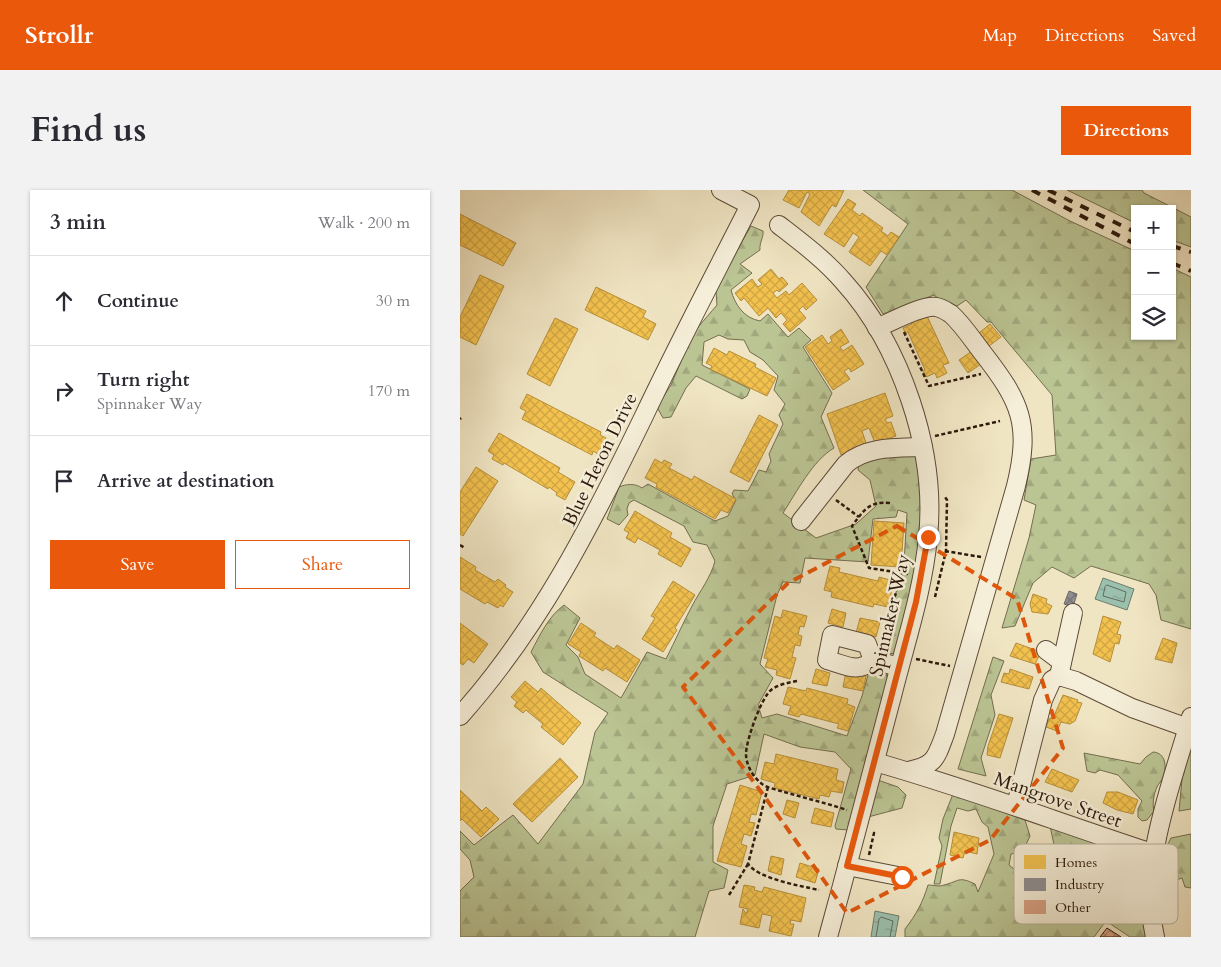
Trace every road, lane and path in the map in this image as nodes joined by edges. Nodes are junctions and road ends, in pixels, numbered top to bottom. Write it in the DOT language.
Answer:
graph roads {
  1 [pos="721,190"];
  2 [pos="778,225"];
  3 [pos="897,320"];
  4 [pos="877,328"];
  5 [pos="997,371"];
  6 [pos="1000,421"];
  7 [pos="926,442"];
  8 [pos="836,501"];
  9 [pos="890,503"];
  10 [pos="859,517"];
  11 [pos="801,521"];
  12 [pos="460,545"];
  13 [pos="465,548"];
  14 [pos="946,551"];
  15 [pos="996,559"];
  16 [pos="902,573"];
  17 [pos="906,573"];
  18 [pos="1077,617"];
  19 [pos="888,622"];
  20 [pos="1046,650"];
  21 [pos="873,660"];
  22 [pos="904,662"];
  23 [pos="964,669"];
  24 [pos="1061,669"];
  25 [pos="797,681"];
  26 [pos="460,716"];
  27 [pos="1189,722"];
  28 [pos="875,762"];
  29 [pos="908,771"];
  30 [pos="768,787"];
  31 [pos="1016,806"];
  32 [pos="847,810"];
  33 [pos="1124,844"];
  34 [pos="1156,844"];
  35 [pos="748,864"];
  36 [pos="847,866"];
  37 [pos="902,877"];
  38 [pos="819,890"];
  39 [pos="729,895"];
  40 [pos="1152,924"];
  41 [pos="828,937"];
  42 [pos="1155,937"];
  1 -- 26 [label="street, Blue Heron Drive"];
  2 -- 4 [label="street, Spinnaker Way"];
  3 -- 4 [label="street"];
  3 -- 5 [label="street"];
  3 -- 5 [label="path"];
  4 -- 7 [label="street, Spinnaker Way"];
  5 -- 15 [label="street"];
  6 -- 7 [label="path"];
  7 -- 11 [label="street"];
  7 -- 22 [label="street, Spinnaker Way"];
  8 -- 10 [label="path"];
  9 -- 10 [label="path"];
  10 -- 16 [label="path"];
  12 -- 13 [label="path"];
  14 -- 15 [label="path"];
  15 -- 23 [label="street"];
  16 -- 17 [label="path"];
  16 -- 19 [label="path"];
  18 -- 24 [label="street"];
  20 -- 24 [label="street"];
  21 -- 22 [label="street"];
  22 -- 23 [label="path"];
  22 -- 28 [label="street, Spinnaker Way"];
  23 -- 29 [label="street"];
  24 -- 27 [label="street"];
  24 -- 31 [label="street"];
  25 -- 30 [label="path"];
  27 -- 34 [label="street"];
  28 -- 29 [label="street, Mangrove Street"];
  28 -- 36 [label="street, Spinnaker Way"];
  29 -- 31 [label="street, Mangrove Street"];
  30 -- 32 [label="path"];
  30 -- 35 [label="path"];
  31 -- 33 [label="street, Mangrove Street"];
  35 -- 38 [label="path"];
  35 -- 39 [label="path"];
  36 -- 37 [label="street"];
  36 -- 41 [label="street, Spinnaker Way"];
  40 -- 42 [label="street"];
}
